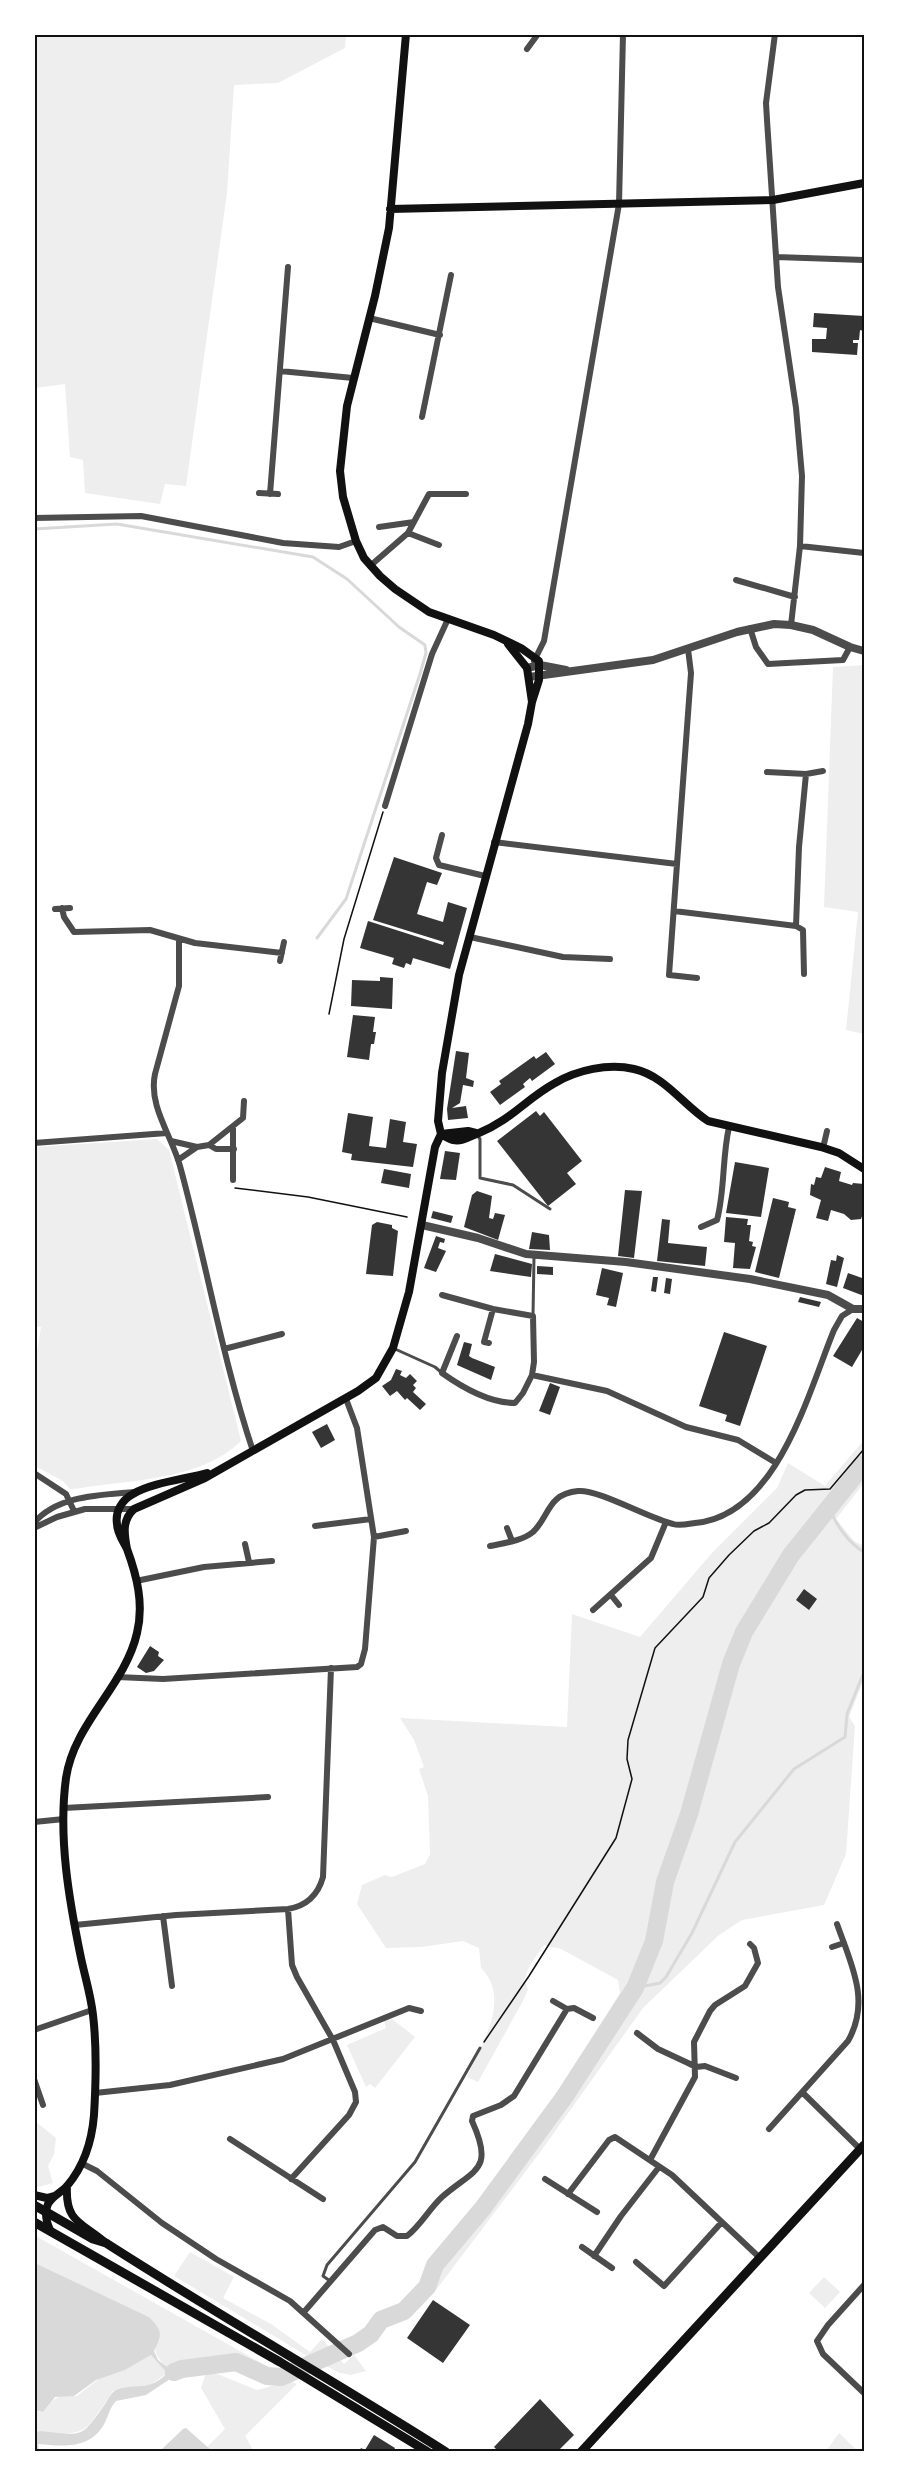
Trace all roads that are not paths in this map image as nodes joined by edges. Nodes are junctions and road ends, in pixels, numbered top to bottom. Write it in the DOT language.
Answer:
graph roads {
  1 [pos="406,34"];
  2 [pos="538,34"];
  3 [pos="623,34"];
  4 [pos="775,34"];
  5 [pos="527,49"];
  6 [pos="864,183"];
  7 [pos="773,200"];
  8 [pos="619,204"];
  9 [pos="390,209"];
  10 [pos="776,257"];
  11 [pos="864,260"];
  12 [pos="288,267"];
  13 [pos="452,275"];
  14 [pos="369,318"];
  15 [pos="440,335"];
  16 [pos="280,370"];
  17 [pos="353,378"];
  18 [pos="422,417"];
  19 [pos="259,493"];
  20 [pos="270,494"];
  21 [pos="278,494"];
  22 [pos="466,494"];
  23 [pos="34,518"];
  24 [pos="414,522"];
  25 [pos="379,527"];
  26 [pos="408,532"];
  27 [pos="356,542"];
  28 [pos="439,546"];
  29 [pos="800,546"];
  30 [pos="864,553"];
  31 [pos="370,566"];
  32 [pos="736,580"];
  33 [pos="795,597"];
  34 [pos="448,619"];
  35 [pos="791,625"];
  36 [pos="750,628"];
  37 [pos="508,644"];
  38 [pos="850,647"];
  39 [pos="688,649"];
  40 [pos="864,651"];
  41 [pos="538,662"];
  42 [pos="567,670"];
  43 [pos="528,672"];
  44 [pos="540,677"];
  45 [pos="532,702"];
  46 [pos="823,771"];
  47 [pos="767,772"];
  48 [pos="806,774"];
  49 [pos="385,806"];
  50 [pos="442,834"];
  51 [pos="495,842"];
  52 [pos="677,864"];
  53 [pos="485,876"];
  54 [pos="70,908"];
  55 [pos="674,911"];
  56 [pos="796,926"];
  57 [pos="470,937"];
  58 [pos="179,939"];
  59 [pos="284,942"];
  60 [pos="282,953"];
  61 [pos="610,958"];
  62 [pos="280,961"];
  63 [pos="804,974"];
  64 [pos="698,978"];
  65 [pos="244,1101"];
  66 [pos="729,1127"];
  67 [pos="232,1128"];
  68 [pos="827,1131"];
  69 [pos="167,1132"];
  70 [pos="476,1133"];
  71 [pos="441,1134"];
  72 [pos="171,1141"];
  73 [pos="34,1143"];
  74 [pos="209,1145"];
  75 [pos="197,1147"];
  76 [pos="823,1148"];
  77 [pos="234,1149"];
  78 [pos="178,1160"];
  79 [pos="864,1169"];
  80 [pos="233,1180"];
  81 [pos="550,1209"];
  82 [pos="422,1225"];
  83 [pos="701,1227"];
  84 [pos="533,1255"];
  85 [pos="442,1295"];
  86 [pos="853,1308"];
  87 [pos="493,1309"];
  88 [pos="864,1309"];
  89 [pos="533,1316"];
  90 [pos="282,1334"];
  91 [pos="457,1336"];
  92 [pos="489,1343"];
  93 [pos="393,1348"];
  94 [pos="224,1349"];
  95 [pos="442,1373"];
  96 [pos="532,1375"];
  97 [pos="346,1399"];
  98 [pos="253,1451"];
  99 [pos="776,1463"];
  100 [pos="219,1470"];
  101 [pos="34,1473"];
  102 [pos="135,1492"];
  103 [pos="70,1501"];
  104 [pos="134,1509"];
  105 [pos="118,1510"];
  106 [pos="74,1511"];
  107 [pos="370,1519"];
  108 [pos="666,1522"];
  109 [pos="34,1523"];
  110 [pos="315,1526"];
  111 [pos="34,1528"];
  112 [pos="507,1528"];
  113 [pos="406,1531"];
  114 [pos="374,1537"];
  115 [pos="512,1541"];
  116 [pos="245,1544"];
  117 [pos="490,1546"];
  118 [pos="126,1549"];
  119 [pos="272,1561"];
  120 [pos="249,1562"];
  121 [pos="136,1581"];
  122 [pos="611,1595"];
  123 [pos="619,1605"];
  124 [pos="593,1610"];
  125 [pos="331,1668"];
  126 [pos="117,1677"];
  127 [pos="268,1797"];
  128 [pos="64,1808"];
  129 [pos="63,1819"];
  130 [pos="34,1822"];
  131 [pos="288,1908"];
  132 [pos="164,1916"];
  133 [pos="837,1924"];
  134 [pos="75,1925"];
  135 [pos="844,1943"];
  136 [pos="750,1944"];
  137 [pos="832,1947"];
  138 [pos="172,1986"];
  139 [pos="553,2001"];
  140 [pos="567,2009"];
  141 [pos="92,2010"];
  142 [pos="421,2011"];
  143 [pos="593,2018"];
  144 [pos="34,2030"];
  145 [pos="637,2033"];
  146 [pos="333,2040"];
  147 [pos="480,2048"];
  148 [pos="696,2067"];
  149 [pos="736,2078"];
  150 [pos="34,2079"];
  151 [pos="95,2093"];
  152 [pos="803,2093"];
  153 [pos="43,2105"];
  154 [pos="769,2128"];
  155 [pos="230,2139"];
  156 [pos="862,2147"];
  157 [pos="650,2160"];
  158 [pos="81,2163"];
  159 [pos="659,2167"];
  160 [pos="291,2179"];
  161 [pos="545,2179"];
  162 [pos="67,2186"];
  163 [pos="568,2194"];
  164 [pos="34,2195"];
  165 [pos="54,2196"];
  166 [pos="322,2199"];
  167 [pos="34,2205"];
  168 [pos="45,2212"];
  169 [pos="597,2212"];
  170 [pos="34,2222"];
  171 [pos="721,2223"];
  172 [pos="50,2230"];
  173 [pos="106,2243"];
  174 [pos="582,2247"];
  175 [pos="594,2256"];
  176 [pos="760,2258"];
  177 [pos="636,2262"];
  178 [pos="612,2268"];
  179 [pos="332,2282"];
  180 [pos="864,2285"];
  181 [pos="304,2312"];
  182 [pos="349,2354"];
  183 [pos="349,2390"];
  184 [pos="864,2393"];
  185 [pos="372,2418"];
  186 [pos="428,2451"];
  187 [pos="446,2451"];
  188 [pos="581,2451"];
  1 -- 9 [label="main road"];
  2 -- 5 [label="street"];
  3 -- 8 [label="street"];
  4 -- 7 [label="street"];
  6 -- 7 [label="main road"];
  7 -- 8 [label="main road"];
  7 -- 10 [label="street"];
  8 -- 9 [label="main road"];
  8 -- 41 [label="street"];
  9 -- 14 [label="main road"];
  10 -- 11 [label="street"];
  10 -- 29 [label="street"];
  12 -- 16 [label="street"];
  13 -- 15 [label="street"];
  14 -- 15 [label="street"];
  14 -- 17 [label="main road"];
  15 -- 18 [label="street"];
  16 -- 17 [label="street"];
  16 -- 20 [label="street"];
  17 -- 27 [label="main road"];
  19 -- 20 [label="street"];
  20 -- 21 [label="street"];
  22 -- 24 [label="street"];
  23 -- 27 [label="street"];
  24 -- 25 [label="street"];
  24 -- 26 [label="street"];
  26 -- 28 [label="street"];
  26 -- 31 [label="street"];
  27 -- 31 [label="main road"];
  29 -- 30 [label="street"];
  29 -- 33 [label="street"];
  31 -- 34 [label="main road"];
  32 -- 33 [label="street"];
  33 -- 35 [label="street"];
  34 -- 37 [label="main road"];
  34 -- 49 [label="street"];
  35 -- 36 [label="street"];
  35 -- 38 [label="street"];
  36 -- 38 [label="street"];
  36 -- 39 [label="street"];
  37 -- 41 [label="main road"];
  37 -- 43 [label="main road"];
  38 -- 40 [label="street"];
  39 -- 42 [label="street"];
  39 -- 52 [label="street"];
  41 -- 42 [label="street"];
  41 -- 43 [label="street"];
  41 -- 44 [label="main road"];
  42 -- 44 [label="street"];
  43 -- 44 [label="street"];
  43 -- 45 [label="main road"];
  44 -- 45 [label="main road"];
  45 -- 51 [label="main road"];
  46 -- 48 [label="street"];
  47 -- 48 [label="street"];
  48 -- 56 [label="street"];
  50 -- 53 [label="street"];
  51 -- 52 [label="street"];
  51 -- 53 [label="main road"];
  52 -- 55 [label="street"];
  53 -- 57 [label="main road"];
  54 -- 58 [label="street"];
  55 -- 56 [label="street"];
  55 -- 64 [label="street"];
  56 -- 63 [label="street"];
  57 -- 61 [label="street"];
  57 -- 71 [label="main road"];
  58 -- 60 [label="street"];
  58 -- 69 [label="street"];
  59 -- 60 [label="street"];
  60 -- 62 [label="street"];
  65 -- 67 [label="street"];
  66 -- 70 [label="main road"];
  66 -- 76 [label="main road"];
  66 -- 83 [label="street"];
  67 -- 74 [label="street"];
  67 -- 77 [label="street"];
  68 -- 76 [label="street"];
  69 -- 72 [label="street"];
  69 -- 73 [label="street"];
  70 -- 71 [label="main road"];
  70 -- 81 [label="lane"];
  71 -- 82 [label="main road"];
  72 -- 75 [label="street"];
  72 -- 78 [label="street"];
  74 -- 75 [label="street"];
  74 -- 77 [label="street"];
  75 -- 78 [label="street"];
  76 -- 79 [label="main road"];
  77 -- 80 [label="street"];
  78 -- 94 [label="street"];
  82 -- 84 [label="street"];
  82 -- 93 [label="main road"];
  84 -- 86 [label="street"];
  84 -- 89 [label="lane"];
  85 -- 87 [label="street"];
  86 -- 88 [label="street"];
  86 -- 99 [label="street"];
  87 -- 89 [label="street"];
  87 -- 92 [label="street"];
  89 -- 96 [label="street"];
  90 -- 94 [label="street"];
  91 -- 95 [label="street"];
  93 -- 95 [label="lane"];
  93 -- 97 [label="main road"];
  94 -- 98 [label="street"];
  95 -- 96 [label="street"];
  96 -- 99 [label="street"];
  97 -- 98 [label="main road"];
  97 -- 107 [label="street"];
  98 -- 100 [label="main road"];
  99 -- 108 [label="street"];
  100 -- 102 [label="main road"];
  100 -- 104 [label="main road"];
  101 -- 103 [label="street"];
  102 -- 103 [label="street"];
  102 -- 105 [label="main road"];
  103 -- 106 [label="street"];
  103 -- 109 [label="street"];
  104 -- 105 [label="street"];
  104 -- 118 [label="main road"];
  105 -- 106 [label="street"];
  105 -- 118 [label="main road"];
  106 -- 111 [label="street"];
  107 -- 110 [label="street"];
  107 -- 114 [label="street"];
  108 -- 115 [label="street"];
  108 -- 122 [label="street"];
  112 -- 115 [label="street"];
  113 -- 114 [label="street"];
  114 -- 125 [label="street"];
  115 -- 117 [label="street"];
  116 -- 120 [label="street"];
  118 -- 121 [label="main road"];
  119 -- 120 [label="street"];
  120 -- 121 [label="street"];
  121 -- 126 [label="main road"];
  122 -- 123 [label="street"];
  122 -- 124 [label="street"];
  125 -- 126 [label="street"];
  125 -- 131 [label="street"];
  126 -- 128 [label="main road"];
  127 -- 128 [label="street"];
  128 -- 129 [label="main road"];
  129 -- 130 [label="street"];
  129 -- 134 [label="main road"];
  131 -- 132 [label="street"];
  131 -- 146 [label="street"];
  132 -- 134 [label="street"];
  132 -- 138 [label="street"];
  133 -- 135 [label="street"];
  134 -- 141 [label="main road"];
  135 -- 137 [label="street"];
  135 -- 152 [label="street"];
  136 -- 148 [label="street"];
  139 -- 140 [label="street"];
  140 -- 143 [label="street"];
  140 -- 179 [label="street"];
  141 -- 144 [label="street"];
  141 -- 151 [label="main road"];
  142 -- 146 [label="street"];
  145 -- 148 [label="street"];
  146 -- 151 [label="street"];
  146 -- 160 [label="street"];
  147 -- 179 [label="lane"];
  148 -- 149 [label="street"];
  148 -- 157 [label="street"];
  150 -- 153 [label="street"];
  151 -- 158 [label="main road"];
  152 -- 154 [label="street"];
  152 -- 156 [label="street"];
  155 -- 160 [label="street"];
  156 -- 176 [label="main road"];
  157 -- 159 [label="street"];
  157 -- 163 [label="street"];
  158 -- 162 [label="main road"];
  158 -- 181 [label="street"];
  159 -- 171 [label="street"];
  159 -- 175 [label="street"];
  160 -- 166 [label="street"];
  161 -- 163 [label="street"];
  162 -- 165 [label="main road"];
  162 -- 173 [label="main road"];
  163 -- 169 [label="street"];
  164 -- 165 [label="main road"];
  165 -- 168 [label="main road"];
  167 -- 168 [label="main road"];
  168 -- 172 [label="main road"];
  168 -- 173 [label="main road"];
  170 -- 172 [label="main road"];
  171 -- 176 [label="street"];
  171 -- 177 [label="street"];
  172 -- 185 [label="main road"];
  173 -- 183 [label="main road"];
  174 -- 175 [label="street"];
  175 -- 178 [label="street"];
  176 -- 188 [label="main road"];
  179 -- 181 [label="street"];
  180 -- 184 [label="street"];
  181 -- 182 [label="street"];
  183 -- 185 [label="main road"];
  183 -- 187 [label="main road"];
  185 -- 186 [label="main road"];
}
